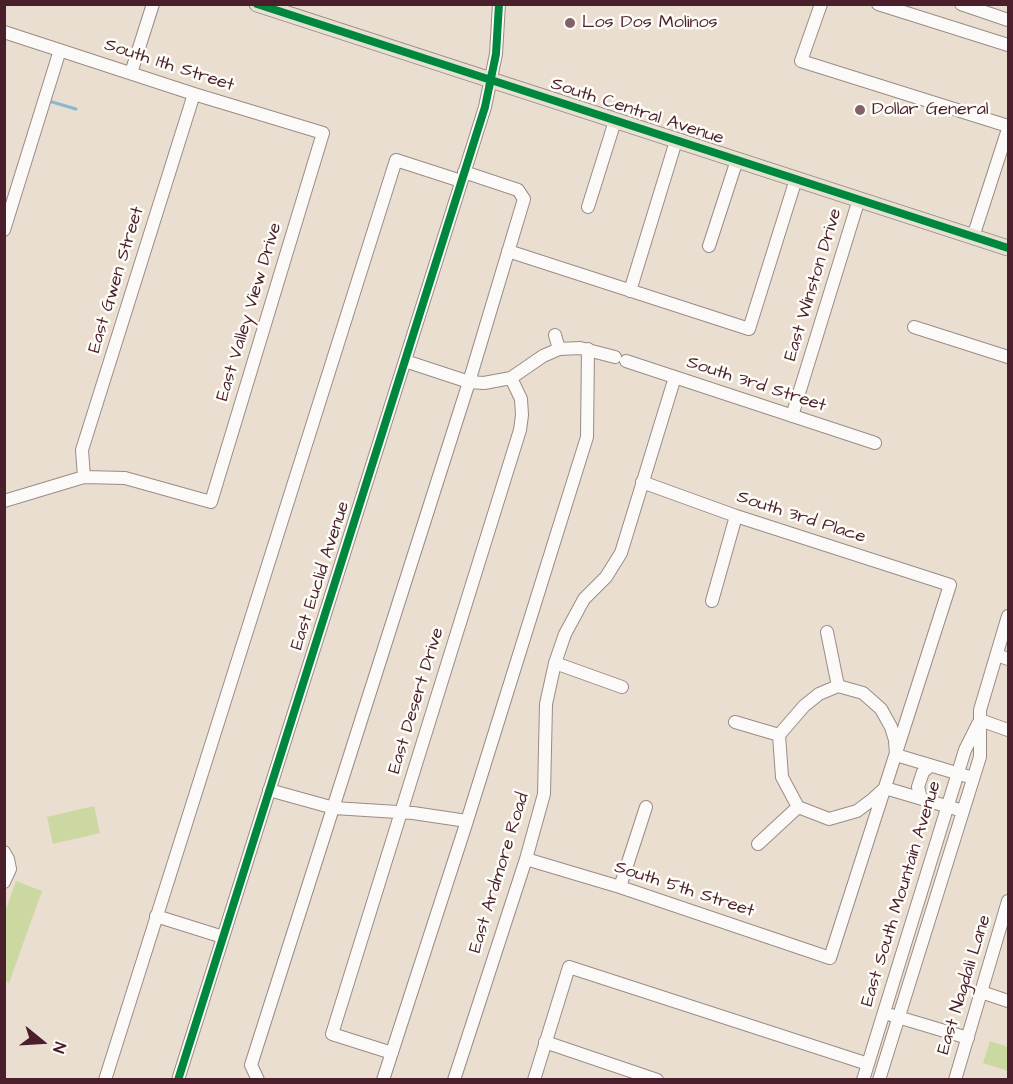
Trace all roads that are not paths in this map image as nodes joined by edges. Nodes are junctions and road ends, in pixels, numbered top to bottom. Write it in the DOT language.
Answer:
graph roads {
  1 [pos="153,4"];
  2 [pos="257,4"];
  3 [pos="499,4"];
  4 [pos="821,4"];
  5 [pos="878,4"];
  6 [pos="961,4"];
  7 [pos="997,10"];
  8 [pos="1008,20"];
  9 [pos="4,32"];
  10 [pos="1008,45"];
  11 [pos="60,50"];
  12 [pos="131,73"];
  13 [pos="491,81"];
  14 [pos="194,94"];
  15 [pos="615,121"];
  16 [pos="1008,128"];
  17 [pos="323,133"];
  18 [pos="676,141"];
  19 [pos="737,160"];
  20 [pos="463,176"];
  21 [pos="796,179"];
  22 [pos="859,200"];
  23 [pos="588,207"];
  24 [pos="4,230"];
  25 [pos="973,237"];
  26 [pos="709,246"];
  27 [pos="1008,248"];
  28 [pos="508,251"];
  29 [pos="630,291"];
  30 [pos="914,327"];
  31 [pos="555,335"];
  32 [pos="559,349"];
  33 [pos="588,349"];
  34 [pos="1008,357"];
  35 [pos="405,361"];
  36 [pos="675,377"];
  37 [pos="511,378"];
  38 [pos="469,382"];
  39 [pos="792,416"];
  40 [pos="875,443"];
  41 [pos="84,477"];
  42 [pos="642,482"];
  43 [pos="4,501"];
  44 [pos="736,516"];
  45 [pos="712,601"];
  46 [pos="1008,616"];
  47 [pos="827,632"];
  48 [pos="1003,657"];
  49 [pos="555,663"];
  50 [pos="838,686"];
  51 [pos="622,687"];
  52 [pos="980,720"];
  53 [pos="735,722"];
  54 [pos="1008,730"];
  55 [pos="779,735"];
  56 [pos="896,754"];
  57 [pos="930,766"];
  58 [pos="958,774"];
  59 [pos="973,778"];
  60 [pos="885,788"];
  61 [pos="269,790"];
  62 [pos="921,798"];
  63 [pos="646,807"];
  64 [pos="798,807"];
  65 [pos="949,807"];
  66 [pos="334,808"];
  67 [pos="963,811"];
  68 [pos="401,813"];
  69 [pos="468,821"];
  70 [pos="758,844"];
  71 [pos="4,852"];
  72 [pos="526,859"];
  73 [pos="4,882"];
  74 [pos="620,887"];
  75 [pos="1008,902"];
  76 [pos="156,916"];
  77 [pos="223,937"];
  78 [pos="981,992"];
  79 [pos="1008,1001"];
  80 [pos="885,1013"];
  81 [pos="898,1017"];
  82 [pos="968,1038"];
  83 [pos="545,1042"];
  84 [pos="392,1053"];
  85 [pos="868,1064"];
  86 [pos="105,1080"];
  87 [pos="178,1080"];
  88 [pos="258,1080"];
  89 [pos="383,1080"];
  90 [pos="454,1080"];
  91 [pos="534,1080"];
  92 [pos="657,1080"];
  93 [pos="863,1080"];
  94 [pos="879,1080"];
  95 [pos="956,1080"];
  1 -- 12 [label="street"];
  2 -- 13 [label="main road, South Central Avenue"];
  3 -- 13 [label="street, East Euclid Avenue"];
  4 -- 16 [label="street"];
  5 -- 10 [label="street"];
  6 -- 7 [label="street"];
  7 -- 8 [label="street"];
  9 -- 11 [label="street, South 1th Street"];
  11 -- 12 [label="street, South 1th Street"];
  11 -- 24 [label="street"];
  12 -- 14 [label="street, South 1th Street"];
  13 -- 15 [label="main road, South Central Avenue"];
  13 -- 20 [label="street, East Euclid Avenue"];
  14 -- 17 [label="street, South 1th Street"];
  14 -- 41 [label="street, East Gwen Street"];
  15 -- 18 [label="main road, South Central Avenue"];
  15 -- 23 [label="street"];
  16 -- 25 [label="street"];
  17 -- 41 [label="street, East Valley View Drive"];
  18 -- 19 [label="main road, South Central Avenue"];
  18 -- 29 [label="street"];
  19 -- 21 [label="main road, South Central Avenue"];
  19 -- 26 [label="street"];
  20 -- 28 [label="street"];
  20 -- 35 [label="street, East Euclid Avenue"];
  20 -- 76 [label="street"];
  21 -- 22 [label="main road, South Central Avenue"];
  21 -- 29 [label="street"];
  22 -- 25 [label="main road, South Central Avenue"];
  22 -- 39 [label="street, East Winston Drive"];
  25 -- 27 [label="main road, South Central Avenue"];
  28 -- 29 [label="street"];
  28 -- 38 [label="street"];
  30 -- 34 [label="street"];
  31 -- 32 [label="street"];
  32 -- 33 [label="street, South 3rd Street"];
  32 -- 37 [label="street, South 3rd Street"];
  33 -- 36 [label="street, South 3rd Street"];
  33 -- 69 [label="street"];
  35 -- 38 [label="street, South 3rd Street"];
  35 -- 61 [label="street, East Euclid Avenue"];
  36 -- 39 [label="street, South 3rd Street"];
  36 -- 42 [label="street, East Ardmore Road"];
  37 -- 38 [label="street, South 3rd Street"];
  37 -- 68 [label="street, East Desert Drive"];
  38 -- 66 [label="street"];
  39 -- 40 [label="street, South 3rd Street"];
  41 -- 43 [label="street"];
  42 -- 44 [label="street, South 3rd Place"];
  42 -- 49 [label="street, East Ardmore Road"];
  44 -- 45 [label="street"];
  44 -- 56 [label="street, South 3rd Place"];
  46 -- 48 [label="street, East South Mountain Avenue"];
  47 -- 50 [label="street"];
  48 -- 52 [label="street, East South Mountain Avenue"];
  49 -- 51 [label="street"];
  49 -- 72 [label="street, East Ardmore Road"];
  50 -- 55 [label="street"];
  50 -- 56 [label="street"];
  52 -- 54 [label="street"];
  52 -- 58 [label="street, East South Mountain Avenue"];
  52 -- 59 [label="street, East South Mountain Avenue"];
  53 -- 55 [label="street"];
  55 -- 64 [label="street"];
  56 -- 57 [label="street"];
  56 -- 60 [label="street"];
  57 -- 58 [label="street"];
  57 -- 62 [label="street"];
  58 -- 59 [label="street"];
  58 -- 65 [label="street, East South Mountain Avenue"];
  59 -- 67 [label="street, East South Mountain Avenue"];
  60 -- 62 [label="street"];
  60 -- 64 [label="street"];
  60 -- 74 [label="street, South 5th Street"];
  61 -- 66 [label="street"];
  61 -- 77 [label="street, East Euclid Avenue"];
  62 -- 65 [label="street"];
  63 -- 74 [label="street"];
  64 -- 70 [label="street"];
  65 -- 67 [label="street"];
  65 -- 80 [label="street, East South Mountain Avenue"];
  66 -- 68 [label="street"];
  66 -- 88 [label="street"];
  67 -- 81 [label="street, East South Mountain Avenue"];
  68 -- 69 [label="street"];
  68 -- 84 [label="street, East Desert Drive"];
  69 -- 84 [label="street"];
  71 -- 73 [label="street"];
  72 -- 74 [label="street, South 5th Street"];
  72 -- 90 [label="street, East Ardmore Road"];
  75 -- 78 [label="street, East Nagdali Lane"];
  76 -- 77 [label="street"];
  76 -- 86 [label="street"];
  77 -- 87 [label="street, East Euclid Avenue"];
  78 -- 79 [label="street"];
  78 -- 82 [label="street, East Nagdali Lane"];
  80 -- 81 [label="street"];
  80 -- 85 [label="street, East South Mountain Avenue"];
  81 -- 82 [label="street"];
  81 -- 94 [label="street, East South Mountain Avenue"];
  82 -- 95 [label="street, East Nagdali Lane"];
  83 -- 85 [label="street"];
  83 -- 91 [label="street"];
  83 -- 92 [label="street"];
  84 -- 89 [label="street"];
  85 -- 93 [label="street, East South Mountain Avenue"];
}
